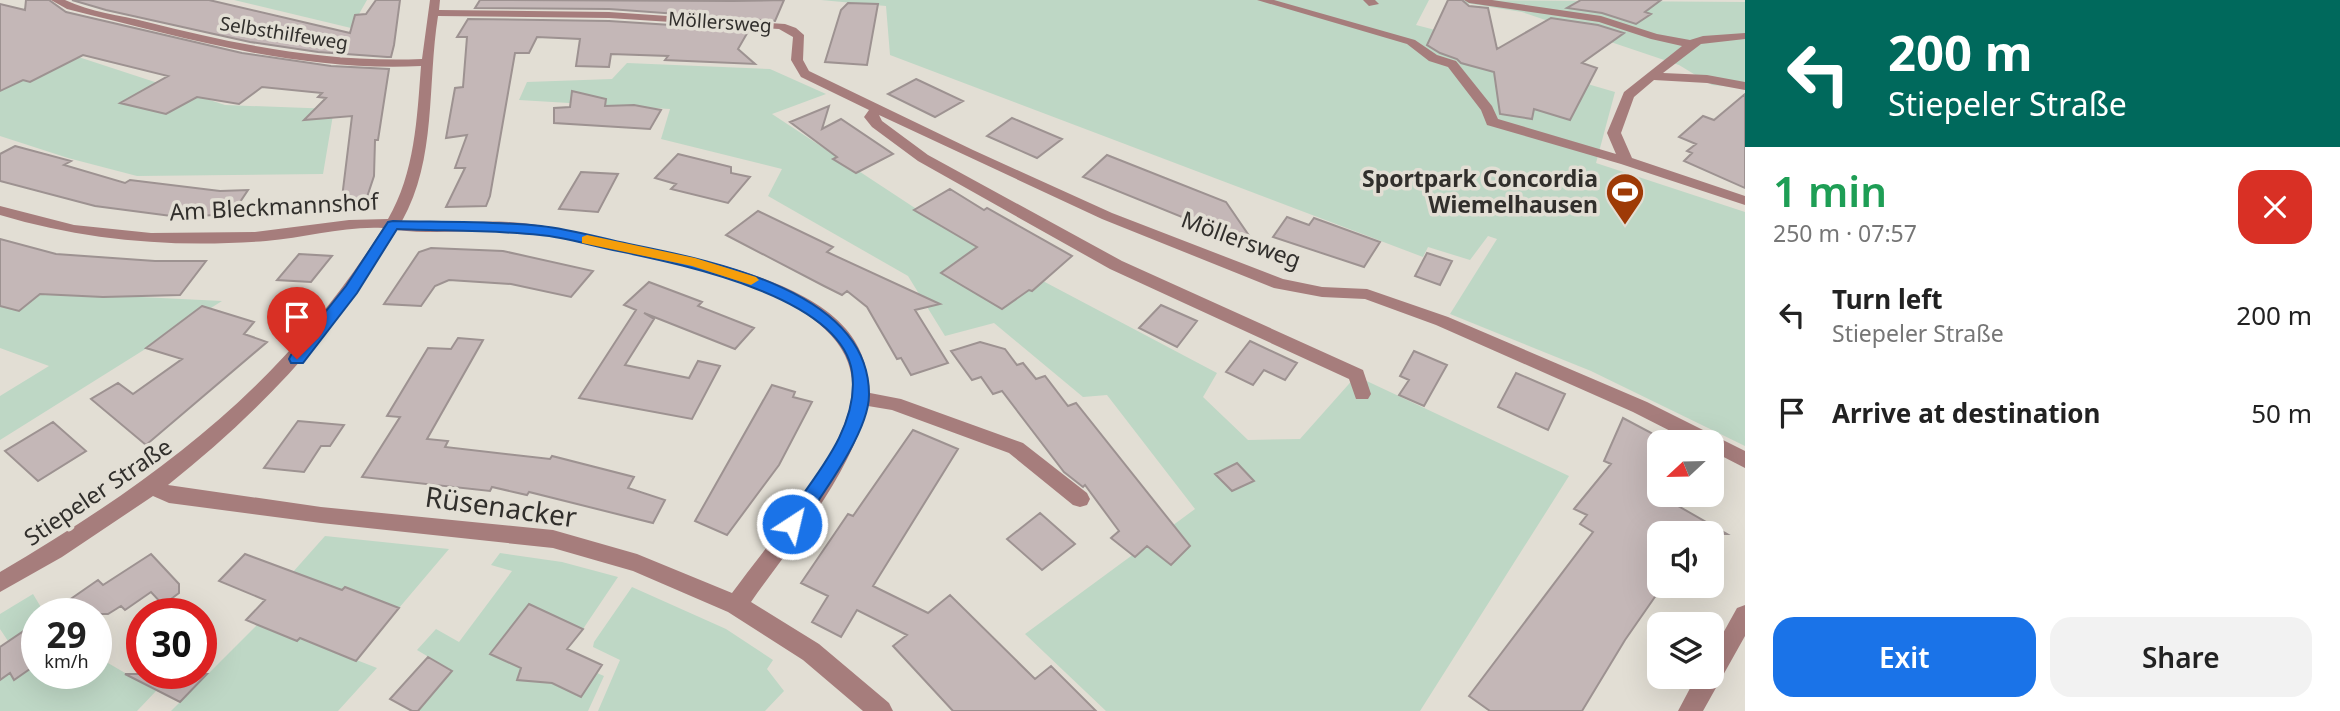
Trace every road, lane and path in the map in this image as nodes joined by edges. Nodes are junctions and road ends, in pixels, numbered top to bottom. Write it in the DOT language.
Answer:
graph roads {
  1 [pos="56,0"];
  2 [pos="1262,0"];
  3 [pos="1469,0"];
  4 [pos="434,7"];
  5 [pos="1745,36"];
  6 [pos="1690,44"];
  7 [pos="428,62"];
  8 [pos="1653,76"];
  9 [pos="1745,86"];
  10 [pos="1705,92"];
  11 [pos="876,108"];
  12 [pos="1626,160"];
  13 [pos="1745,201"];
  14 [pos="0,210"];
  15 [pos="393,225"];
  16 [pos="1362,394"];
  17 [pos="861,398"];
  18 [pos="1685,430"];
  19 [pos="1724,450"];
  20 [pos="1745,460"];
  21 [pos="154,487"];
  22 [pos="1080,499"];
  23 [pos="0,583"];
  24 [pos="736,605"];
  25 [pos="1745,615"];
  26 [pos="1724,651"];
  27 [pos="1702,689"];
  28 [pos="881,711"];
  29 [pos="1690,711"];
  1 -- 7 [label="street, Selbsthilfeweg"];
  2 -- 12 [label="street"];
  3 -- 6 [label="street"];
  4 -- 7 [label="street, Stiepeler Straße"];
  4 -- 11 [label="street, Möllersweg"];
  5 -- 6 [label="street"];
  6 -- 8 [label="street"];
  7 -- 15 [label="street, Stiepeler Straße"];
  8 -- 9 [label="street"];
  8 -- 10 [label="street"];
  8 -- 12 [label="street"];
  11 -- 16 [label="street"];
  11 -- 18 [label="street, Möllersweg"];
  12 -- 13 [label="street"];
  14 -- 15 [label="street, Am Bleckmannshof"];
  15 -- 17 [label="street, Am Bleckmannshof"];
  15 -- 21 [label="street, Stiepeler Straße"];
  17 -- 22 [label="street"];
  17 -- 24 [label="street, Am Bleckmannshof"];
  19 -- 20 [label="street, Möllersweg"];
  21 -- 23 [label="street, Stiepeler Straße"];
  21 -- 24 [label="street, Rüsenacker"];
  24 -- 28 [label="street, Rüsenacker"];
  25 -- 26 [label="street"];
  27 -- 29 [label="street"];
}
